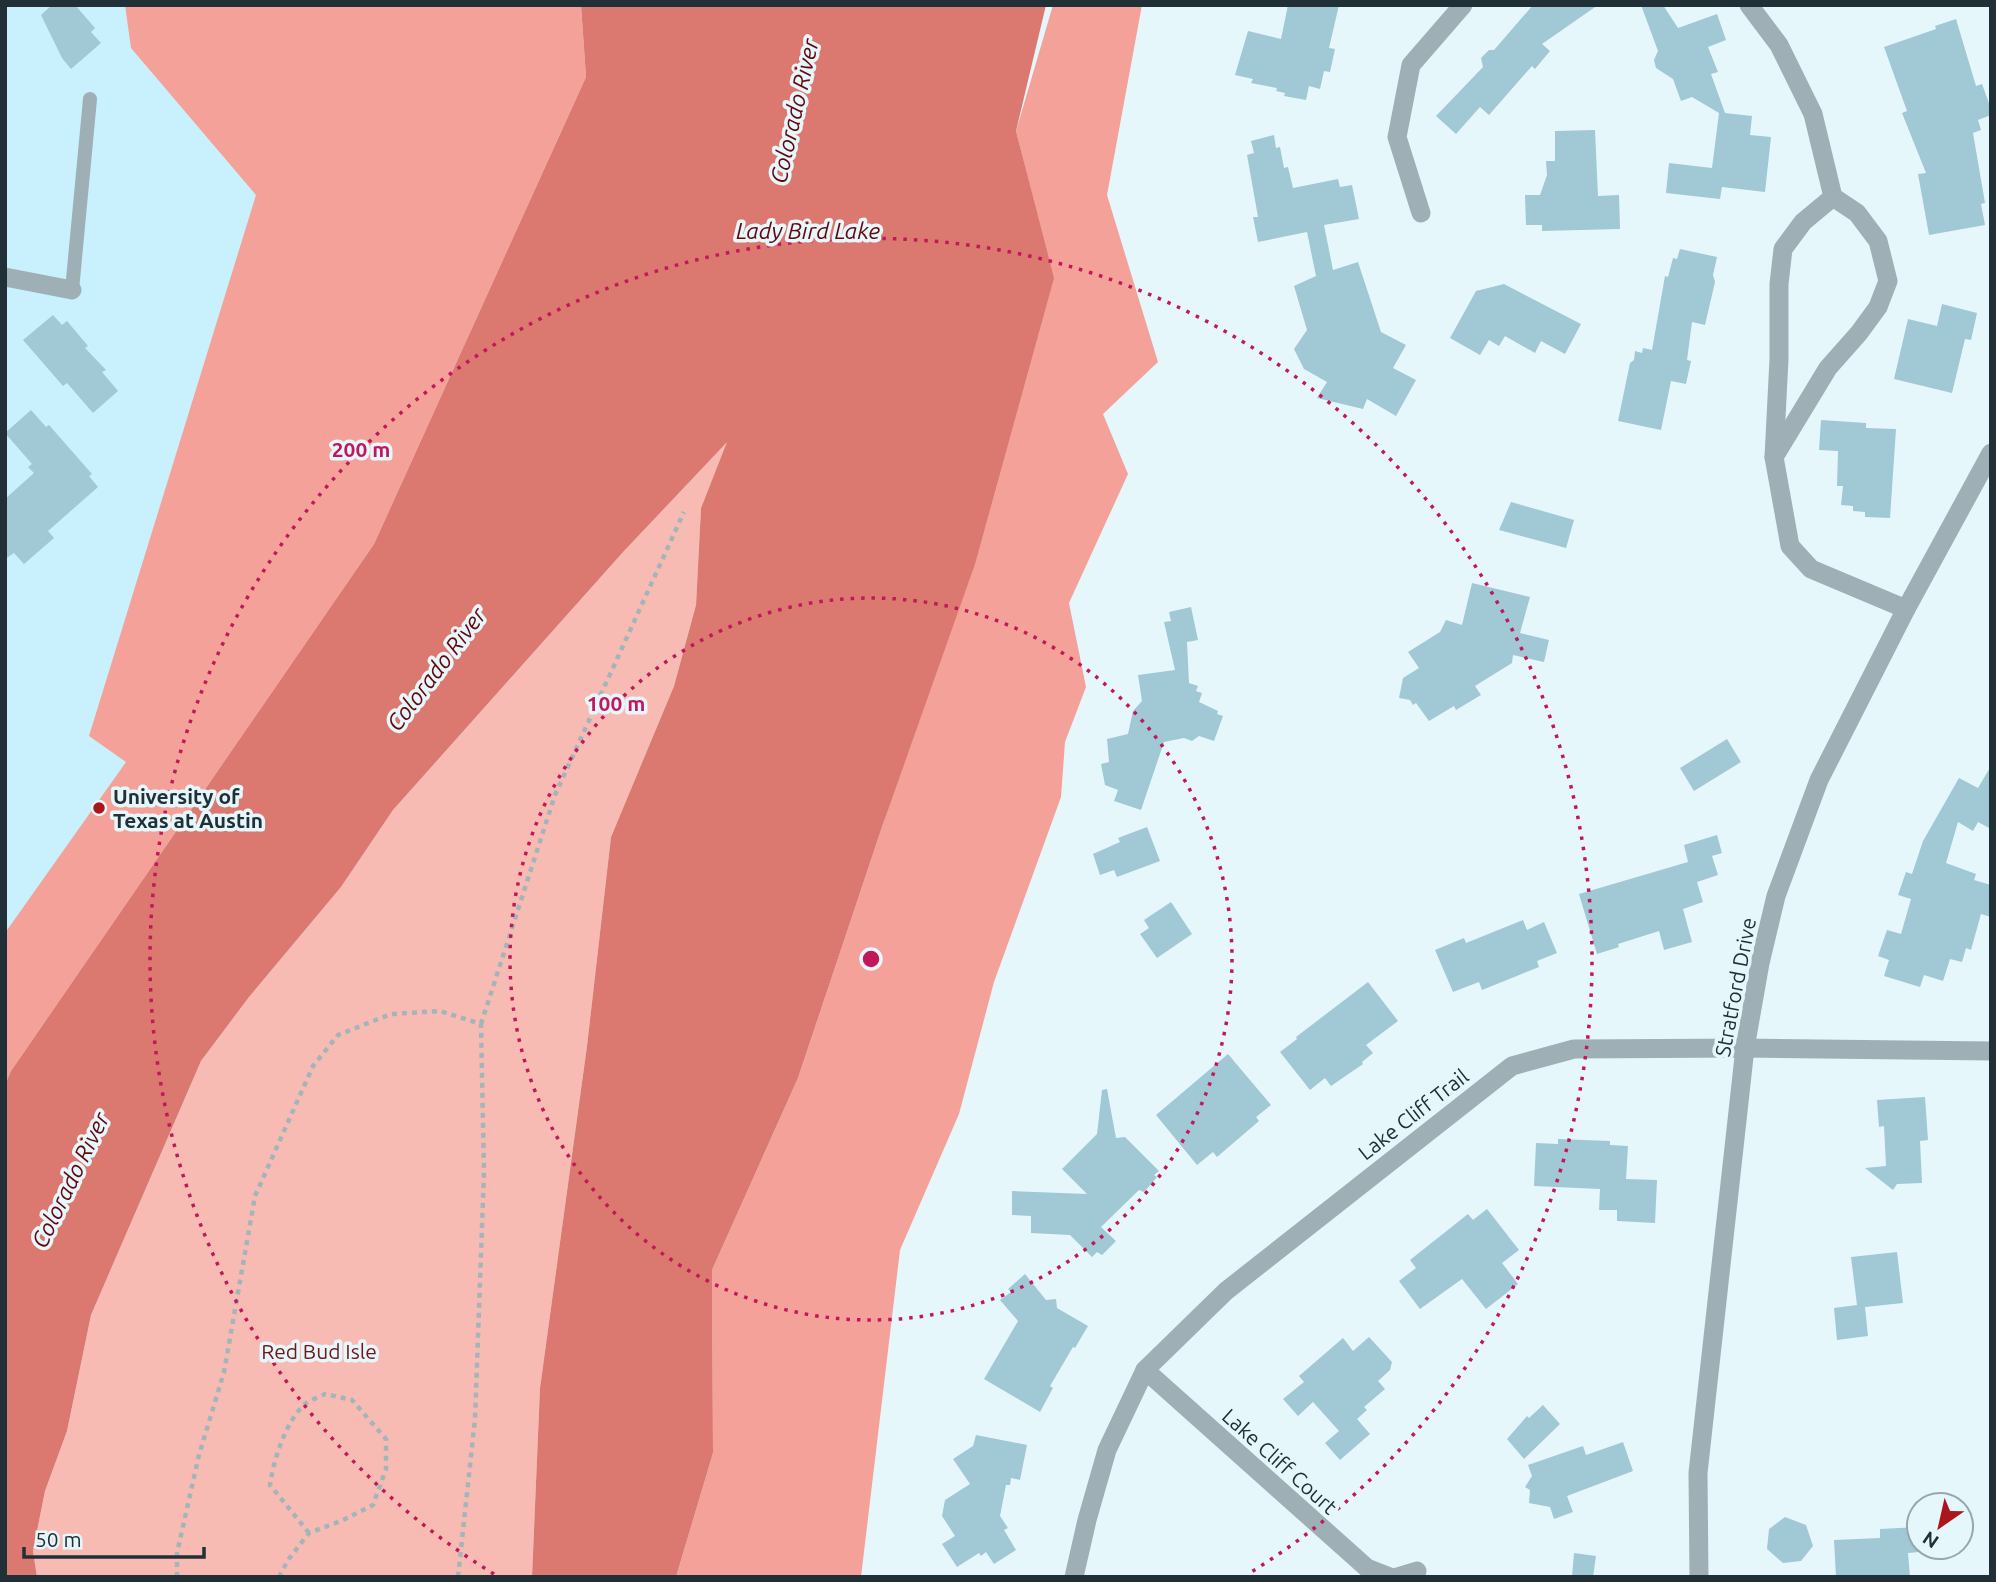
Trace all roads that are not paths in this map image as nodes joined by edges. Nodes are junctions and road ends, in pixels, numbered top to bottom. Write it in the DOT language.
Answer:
graph roads {
  1 [pos="1463,5"];
  2 [pos="1749,5"];
  3 [pos="90,99"];
  4 [pos="1833,197"];
  5 [pos="1422,213"];
  6 [pos="5,277"];
  7 [pos="72,290"];
  8 [pos="1991,453"];
  9 [pos="1774,457"];
  10 [pos="1906,609"];
  11 [pos="1745,1048"];
  12 [pos="1991,1051"];
  13 [pos="1145,1370"];
  14 [pos="1417,1571"];
  15 [pos="1074,1577"];
  16 [pos="1390,1577"];
  17 [pos="1397,1577"];
  18 [pos="1699,1577"];
  1 -- 5 [label="street"];
  2 -- 4 [label="street"];
  3 -- 7 [label="lane"];
  4 -- 9 [label="street"];
  4 -- 9 [label="street"];
  6 -- 7 [label="street"];
  8 -- 10 [label="street, Stratford Drive"];
  9 -- 10 [label="street"];
  10 -- 11 [label="street, Stratford Drive"];
  11 -- 12 [label="street, Lake Cliff Trail"];
  11 -- 13 [label="street, Lake Cliff Trail"];
  11 -- 18 [label="street, Stratford Drive"];
  13 -- 15 [label="street, Lake Cliff Trail"];
  13 -- 16 [label="street, Lake Cliff Court"];
  14 -- 17 [label="street"];
}
